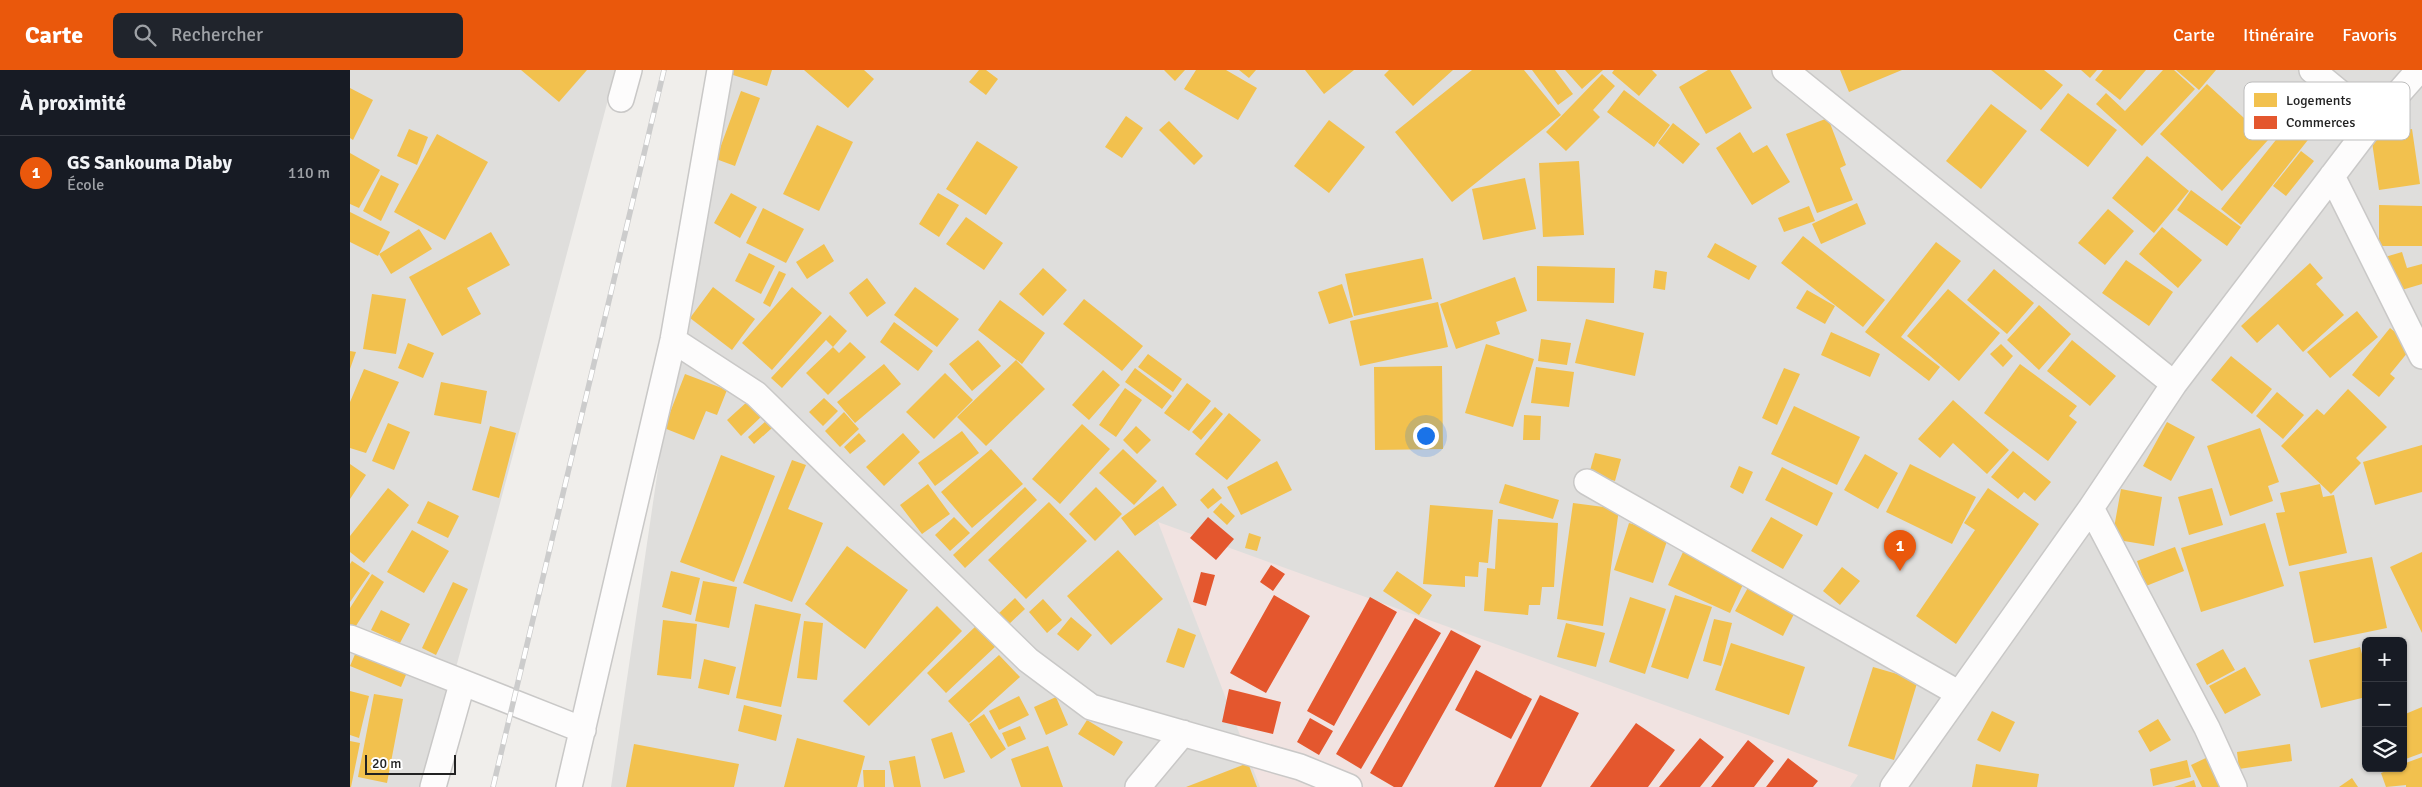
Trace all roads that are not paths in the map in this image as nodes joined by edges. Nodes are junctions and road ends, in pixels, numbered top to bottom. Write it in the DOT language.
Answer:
graph roads {
  1 [pos="629,70"];
  2 [pos="720,70"];
  3 [pos="1785,70"];
  4 [pos="2312,70"];
  5 [pos="2419,70"];
  6 [pos="2327,82"];
  7 [pos="2408,82"];
  8 [pos="621,99"];
  9 [pos="2359,140"];
  10 [pos="2332,176"];
  11 [pos="673,340"];
  12 [pos="2422,356"];
  13 [pos="2174,384"];
  14 [pos="1586,482"];
  15 [pos="2091,508"];
  16 [pos="350,638"];
  17 [pos="462,684"];
  18 [pos="1958,693"];
  19 [pos="583,730"];
  20 [pos="1183,733"];
  21 [pos="433,787"];
  22 [pos="569,787"];
  23 [pos="1138,787"];
  24 [pos="1349,787"];
  25 [pos="1893,787"];
  26 [pos="2234,787"];
  1 -- 8 [label="street"];
  2 -- 11 [label="street"];
  3 -- 13 [label="street"];
  4 -- 6 [label="street"];
  5 -- 7 [label="street"];
  9 -- 10 [label="street"];
  10 -- 12 [label="street"];
  10 -- 13 [label="street"];
  11 -- 19 [label="street"];
  11 -- 20 [label="street"];
  13 -- 15 [label="street"];
  14 -- 18 [label="street"];
  15 -- 18 [label="street"];
  15 -- 26 [label="street"];
  16 -- 17 [label="street"];
  17 -- 19 [label="street"];
  17 -- 21 [label="street"];
  18 -- 25 [label="street"];
  19 -- 22 [label="street"];
  20 -- 23 [label="street"];
  20 -- 24 [label="street"];
}
